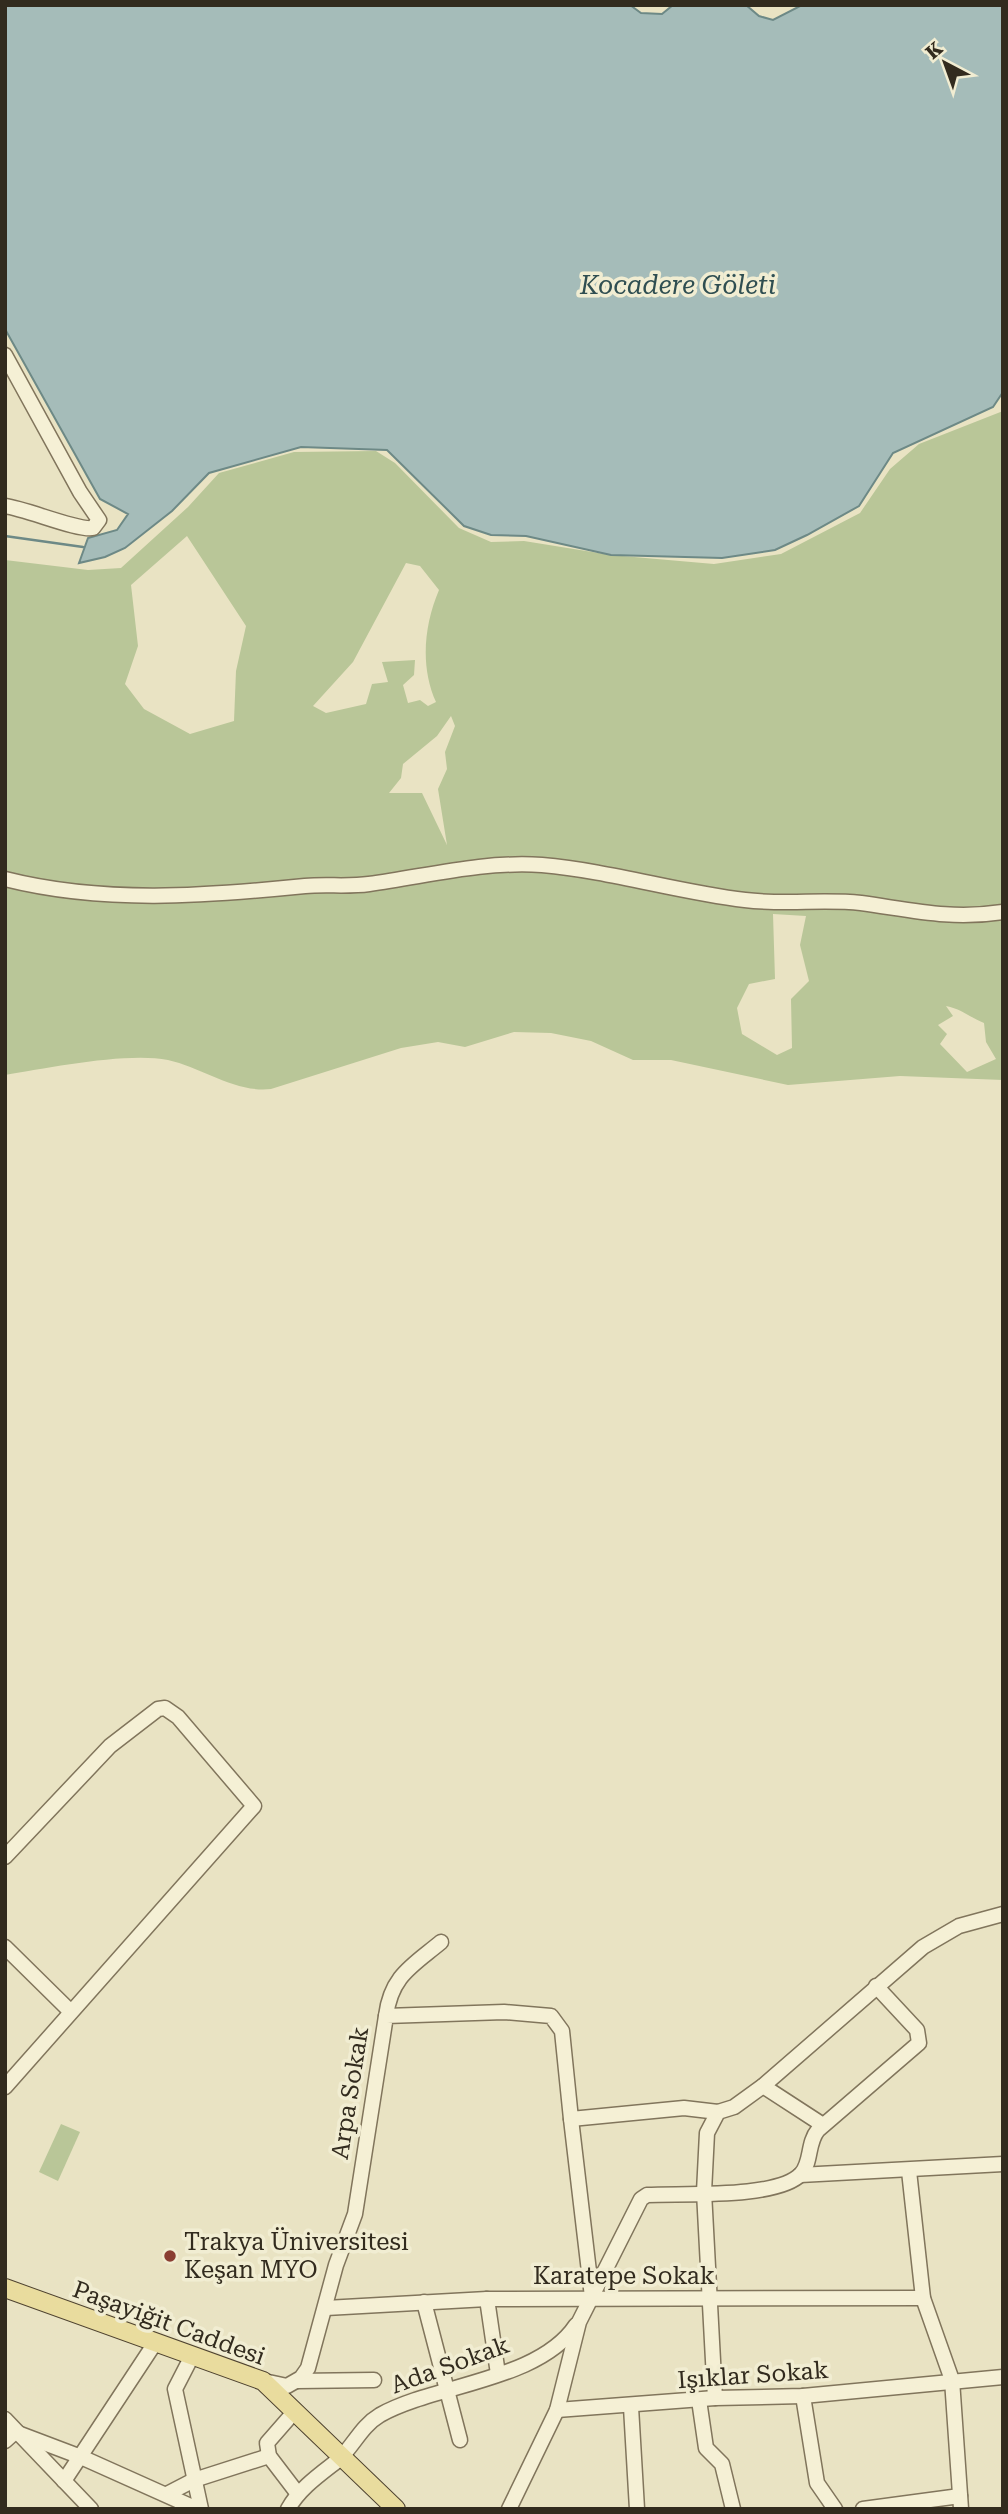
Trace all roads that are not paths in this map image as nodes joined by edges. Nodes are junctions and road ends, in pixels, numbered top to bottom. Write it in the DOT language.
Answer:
graph roads {
  1 [pos="5,355"];
  2 [pos="5,506"];
  3 [pos="5,879"];
  4 [pos="1003,912"];
  5 [pos="5,1857"];
  6 [pos="1003,1914"];
  7 [pos="441,1942"];
  8 [pos="8,1956"];
  9 [pos="876,1986"];
  10 [pos="70,2011"];
  11 [pos="386,2016"];
  12 [pos="763,2086"];
  13 [pos="5,2087"];
  14 [pos="718,2112"];
  15 [pos="571,2119"];
  16 [pos="823,2125"];
  17 [pos="1003,2164"];
  18 [pos="804,2169"];
  19 [pos="909,2171"];
  20 [pos="704,2192"];
  21 [pos="5,2288"];
  22 [pos="923,2298"];
  23 [pos="487,2299"];
  24 [pos="570,2299"];
  25 [pos="592,2299"];
  26 [pos="709,2299"];
  27 [pos="424,2302"];
  28 [pos="326,2308"];
  29 [pos="579,2322"];
  30 [pos="155,2343"];
  31 [pos="192,2356"];
  32 [pos="498,2374"];
  33 [pos="1003,2377"];
  34 [pos="374,2380"];
  35 [pos="952,2380"];
  36 [pos="263,2381"];
  37 [pos="293,2383"];
  38 [pos="447,2392"];
  39 [pos="803,2396"];
  40 [pos="715,2398"];
  41 [pos="699,2400"];
  42 [pos="631,2407"];
  43 [pos="291,2408"];
  44 [pos="557,2410"];
  45 [pos="5,2419"];
  46 [pos="10,2436"];
  47 [pos="460,2440"];
  48 [pos="269,2456"];
  49 [pos="342,2456"];
  50 [pos="81,2457"];
  51 [pos="194,2480"];
  52 [pos="64,2481"];
  53 [pos="167,2494"];
  54 [pos="298,2494"];
  55 [pos="961,2502"];
  56 [pos="91,2509"];
  57 [pos="199,2509"];
  58 [pos="288,2509"];
  59 [pos="395,2509"];
  60 [pos="509,2509"];
  61 [pos="638,2509"];
  62 [pos="733,2509"];
  63 [pos="835,2509"];
  64 [pos="863,2509"];
  1 -- 2 [label="street"];
  3 -- 4 [label="street"];
  5 -- 10 [label="street"];
  6 -- 9 [label="street"];
  7 -- 11 [label="street"];
  8 -- 10 [label="street"];
  9 -- 12 [label="street"];
  9 -- 16 [label="street"];
  10 -- 13 [label="street"];
  11 -- 15 [label="street, Arpa Sokak"];
  11 -- 28 [label="street, Arpa Sokak"];
  12 -- 14 [label="street"];
  12 -- 16 [label="street"];
  14 -- 15 [label="street"];
  14 -- 20 [label="street"];
  15 -- 25 [label="street"];
  16 -- 18 [label="street"];
  17 -- 19 [label="street"];
  18 -- 19 [label="street"];
  18 -- 20 [label="street"];
  19 -- 22 [label="street"];
  20 -- 25 [label="street"];
  20 -- 26 [label="street"];
  21 -- 30 [label="main road, Paşayiğit Caddesi"];
  22 -- 26 [label="street, Karatepe Sokak"];
  22 -- 35 [label="street"];
  23 -- 24 [label="street, Karatepe Sokak"];
  23 -- 27 [label="street, Karatepe Sokak"];
  23 -- 32 [label="street"];
  24 -- 25 [label="street, Karatepe Sokak"];
  24 -- 29 [label="street"];
  25 -- 26 [label="street, Karatepe Sokak"];
  25 -- 29 [label="street"];
  26 -- 40 [label="street"];
  27 -- 28 [label="street, Karatepe Sokak"];
  27 -- 38 [label="street"];
  28 -- 37 [label="street, Arpa Sokak"];
  29 -- 32 [label="street, Ada Sokak"];
  29 -- 44 [label="street"];
  30 -- 31 [label="main road, Paşayiğit Caddesi"];
  30 -- 50 [label="street"];
  31 -- 36 [label="main road, Paşayiğit Caddesi"];
  31 -- 51 [label="street"];
  32 -- 38 [label="street, Ada Sokak"];
  33 -- 35 [label="street, Işıklar Sokak"];
  34 -- 37 [label="street"];
  35 -- 39 [label="street, Işıklar Sokak"];
  35 -- 55 [label="street"];
  36 -- 37 [label="street"];
  36 -- 43 [label="main road, Paşayiğit Caddesi"];
  37 -- 43 [label="street"];
  38 -- 47 [label="street"];
  38 -- 49 [label="street, Ada Sokak"];
  39 -- 40 [label="street, Işıklar Sokak"];
  39 -- 63 [label="street"];
  40 -- 41 [label="street, Işıklar Sokak"];
  41 -- 42 [label="street, Işıklar Sokak"];
  41 -- 62 [label="street"];
  42 -- 44 [label="street, Işıklar Sokak"];
  42 -- 61 [label="street"];
  43 -- 48 [label="street"];
  43 -- 49 [label="main road, Paşayiğit Caddesi"];
  44 -- 60 [label="street"];
  45 -- 46 [label="street"];
  46 -- 50 [label="street"];
  46 -- 52 [label="street"];
  48 -- 51 [label="street"];
  48 -- 54 [label="street"];
  49 -- 54 [label="street, Ada Sokak"];
  49 -- 59 [label="main road, Paşayiğit Caddesi"];
  50 -- 52 [label="street"];
  50 -- 53 [label="street"];
  51 -- 53 [label="street"];
  51 -- 57 [label="street"];
  52 -- 56 [label="street"];
  53 -- 57 [label="street"];
  54 -- 58 [label="street, Ada Sokak"];
  55 -- 64 [label="street"];
}
